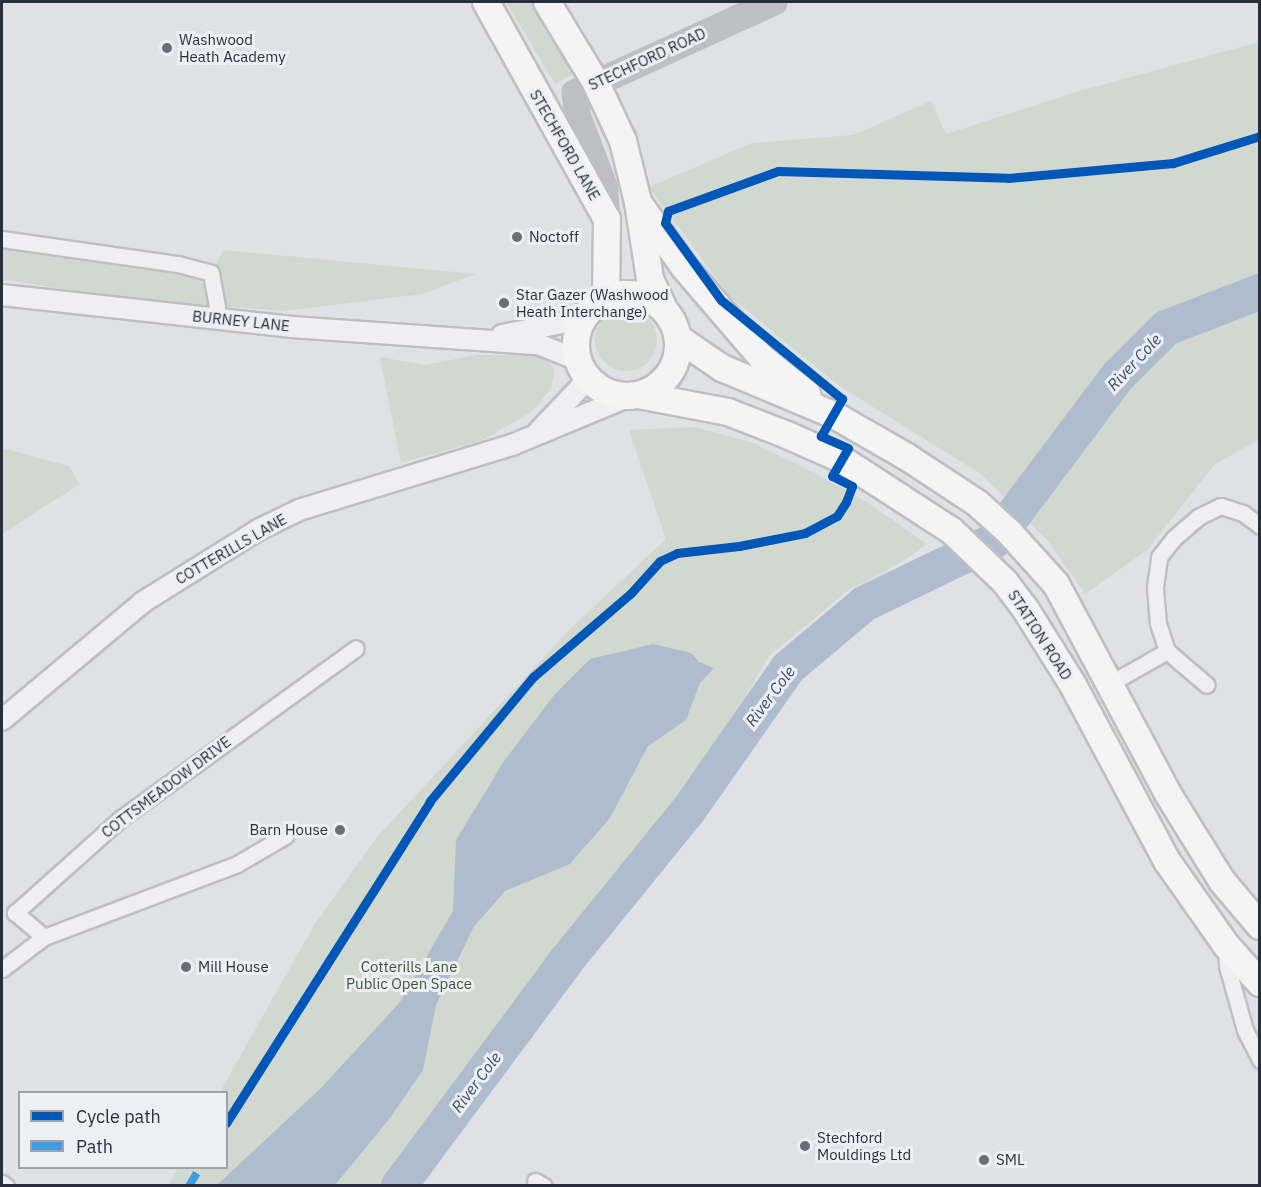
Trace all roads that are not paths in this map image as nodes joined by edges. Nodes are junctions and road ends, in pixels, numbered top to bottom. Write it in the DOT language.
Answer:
graph roads {
  1 [pos="486,2"];
  2 [pos="547,2"];
  3 [pos="774,2"];
  4 [pos="596,83"];
  5 [pos="638,202"];
  6 [pos="607,219"];
  7 [pos="2,239"];
  8 [pos="2,295"];
  9 [pos="606,298"];
  10 [pos="664,309"];
  11 [pos="219,318"];
  12 [pos="582,319"];
  13 [pos="678,338"];
  14 [pos="482,340"];
  15 [pos="583,369"];
  16 [pos="634,396"];
  17 [pos="834,415"];
  18 [pos="533,437"];
  19 [pos="1260,526"];
  20 [pos="356,648"];
  21 [pos="1167,651"];
  22 [pos="1108,684"];
  23 [pos="1207,685"];
  24 [pos="2,720"];
  25 [pos="285,836"];
  26 [pos="1260,926"];
  27 [pos="44,937"];
  28 [pos="1227,956"];
  29 [pos="2,969"];
  30 [pos="1260,983"];
  31 [pos="1260,1060"];
  32 [pos="2,1184"];
  33 [pos="6,1185"];
  1 -- 6 [label="main road, STECHFORD LANE"];
  2 -- 4 [label="main road"];
  3 -- 4 [label="main road, STECHFORD ROAD"];
  4 -- 5 [label="main road"];
  4 -- 6 [label="main road, STECHFORD ROAD"];
  5 -- 10 [label="main road"];
  5 -- 17 [label="main road"];
  6 -- 9 [label="main road, STECHFORD LANE"];
  7 -- 11 [label="street"];
  8 -- 11 [label="street, BURNEY LANE"];
  9 -- 10 [label="main road"];
  9 -- 12 [label="main road"];
  10 -- 13 [label="main road"];
  11 -- 14 [label="street, BURNEY LANE"];
  12 -- 14 [label="street, BURNEY LANE"];
  12 -- 15 [label="main road"];
  13 -- 16 [label="main road"];
  13 -- 17 [label="main road"];
  14 -- 15 [label="street, BURNEY LANE"];
  15 -- 16 [label="main road"];
  15 -- 18 [label="street, COTTERILLS LANE"];
  16 -- 18 [label="street, COTTERILLS LANE"];
  16 -- 28 [label="main road, STATION ROAD"];
  17 -- 22 [label="main road"];
  18 -- 24 [label="street, COTTERILLS LANE"];
  19 -- 21 [label="street"];
  20 -- 27 [label="street, COTTSMEADOW DRIVE"];
  21 -- 22 [label="street"];
  21 -- 23 [label="street"];
  22 -- 26 [label="main road"];
  25 -- 27 [label="street"];
  27 -- 29 [label="street"];
  28 -- 30 [label="main road"];
  28 -- 31 [label="street, STATION ROAD"];
  32 -- 33 [label="street"];
}
